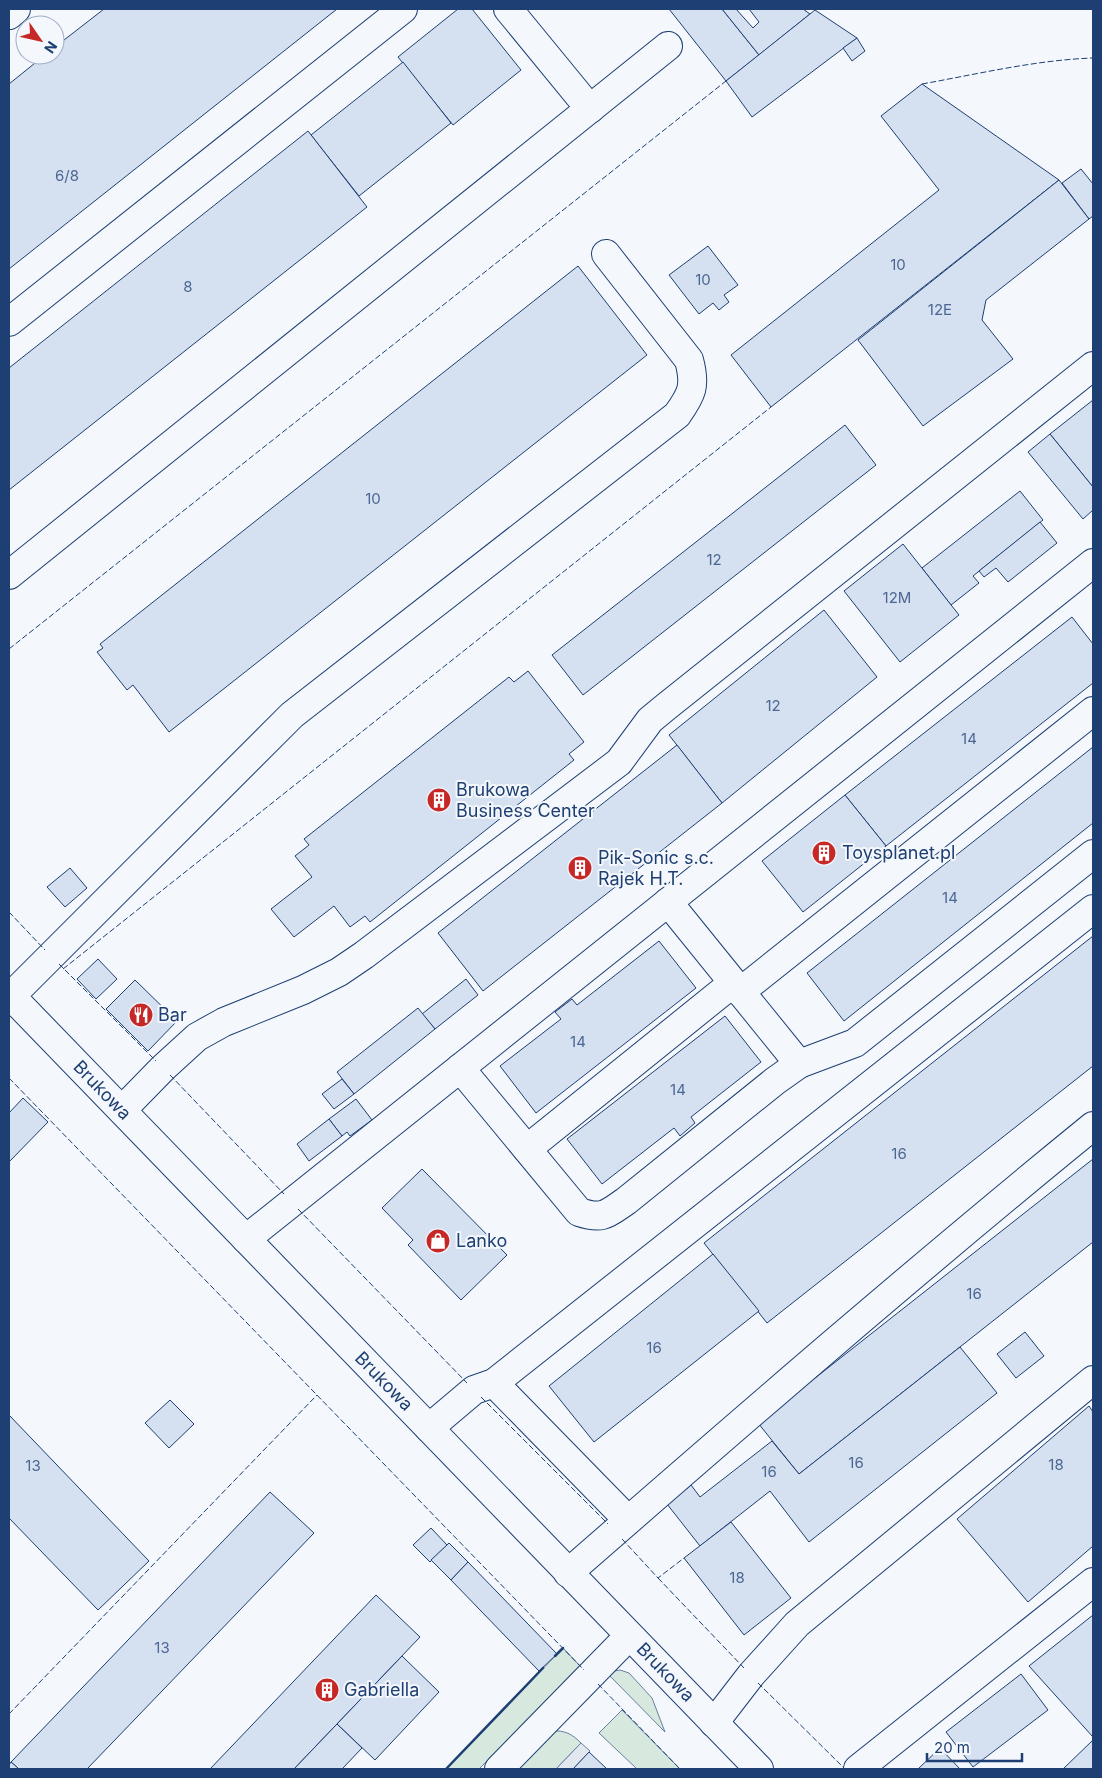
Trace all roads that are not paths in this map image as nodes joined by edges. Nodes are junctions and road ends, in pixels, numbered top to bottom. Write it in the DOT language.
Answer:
graph roads {
  1 [pos="16,9"];
  2 [pos="403,9"];
  3 [pos="508,9"];
  4 [pos="9,15"];
  5 [pos="668,46"];
  6 [pos="590,109"];
  7 [pos="606,254"];
  8 [pos="9,322"];
  9 [pos="1093,366"];
  10 [pos="1093,563"];
  11 [pos="9,575"];
  12 [pos="1093,711"];
  13 [pos="1093,854"];
  14 [pos="668,902"];
  15 [pos="1093,909"];
  16 [pos="737,987"];
  17 [pos="10,995"];
  18 [pos="799,1064"];
  19 [pos="460,1068"];
  20 [pos="122,1110"];
  21 [pos="1093,1126"];
  22 [pos="527,1149"];
  23 [pos="246,1239"];
  24 [pos="1093,1380"];
  25 [pos="494,1383"];
  26 [pos="429,1428"];
  27 [pos="628,1520"];
  28 [pos="568,1573"];
  29 [pos="1093,1582"];
  30 [pos="629,1636"];
  31 [pos="714,1723"];
  32 [pos="499,1769"];
  33 [pos="758,1769"];
  34 [pos="858,1769"];
  1 -- 4 [label="street"];
  2 -- 8 [label="street"];
  3 -- 6 [label="street"];
  5 -- 6 [label="street"];
  6 -- 11 [label="street"];
  7 -- 17 [label="street"];
  9 -- 20 [label="street"];
  10 -- 14 [label="street"];
  12 -- 16 [label="street"];
  13 -- 18 [label="street"];
  14 -- 16 [label="street"];
  14 -- 19 [label="street"];
  15 -- 25 [label="street"];
  16 -- 18 [label="street"];
  16 -- 22 [label="street"];
  17 -- 20 [label="street, Brukowa"];
  18 -- 22 [label="street"];
  19 -- 22 [label="street"];
  19 -- 23 [label="street"];
  20 -- 23 [label="street, Brukowa"];
  21 -- 27 [label="street"];
  23 -- 26 [label="street, Brukowa"];
  24 -- 31 [label="street"];
  25 -- 26 [label="street"];
  25 -- 27 [label="street"];
  26 -- 28 [label="street, Brukowa"];
  27 -- 28 [label="street"];
  28 -- 30 [label="street, Brukowa"];
  29 -- 34 [label="street"];
  30 -- 31 [label="street, Brukowa"];
  30 -- 32 [label="street"];
  31 -- 33 [label="street, Brukowa"];
}
